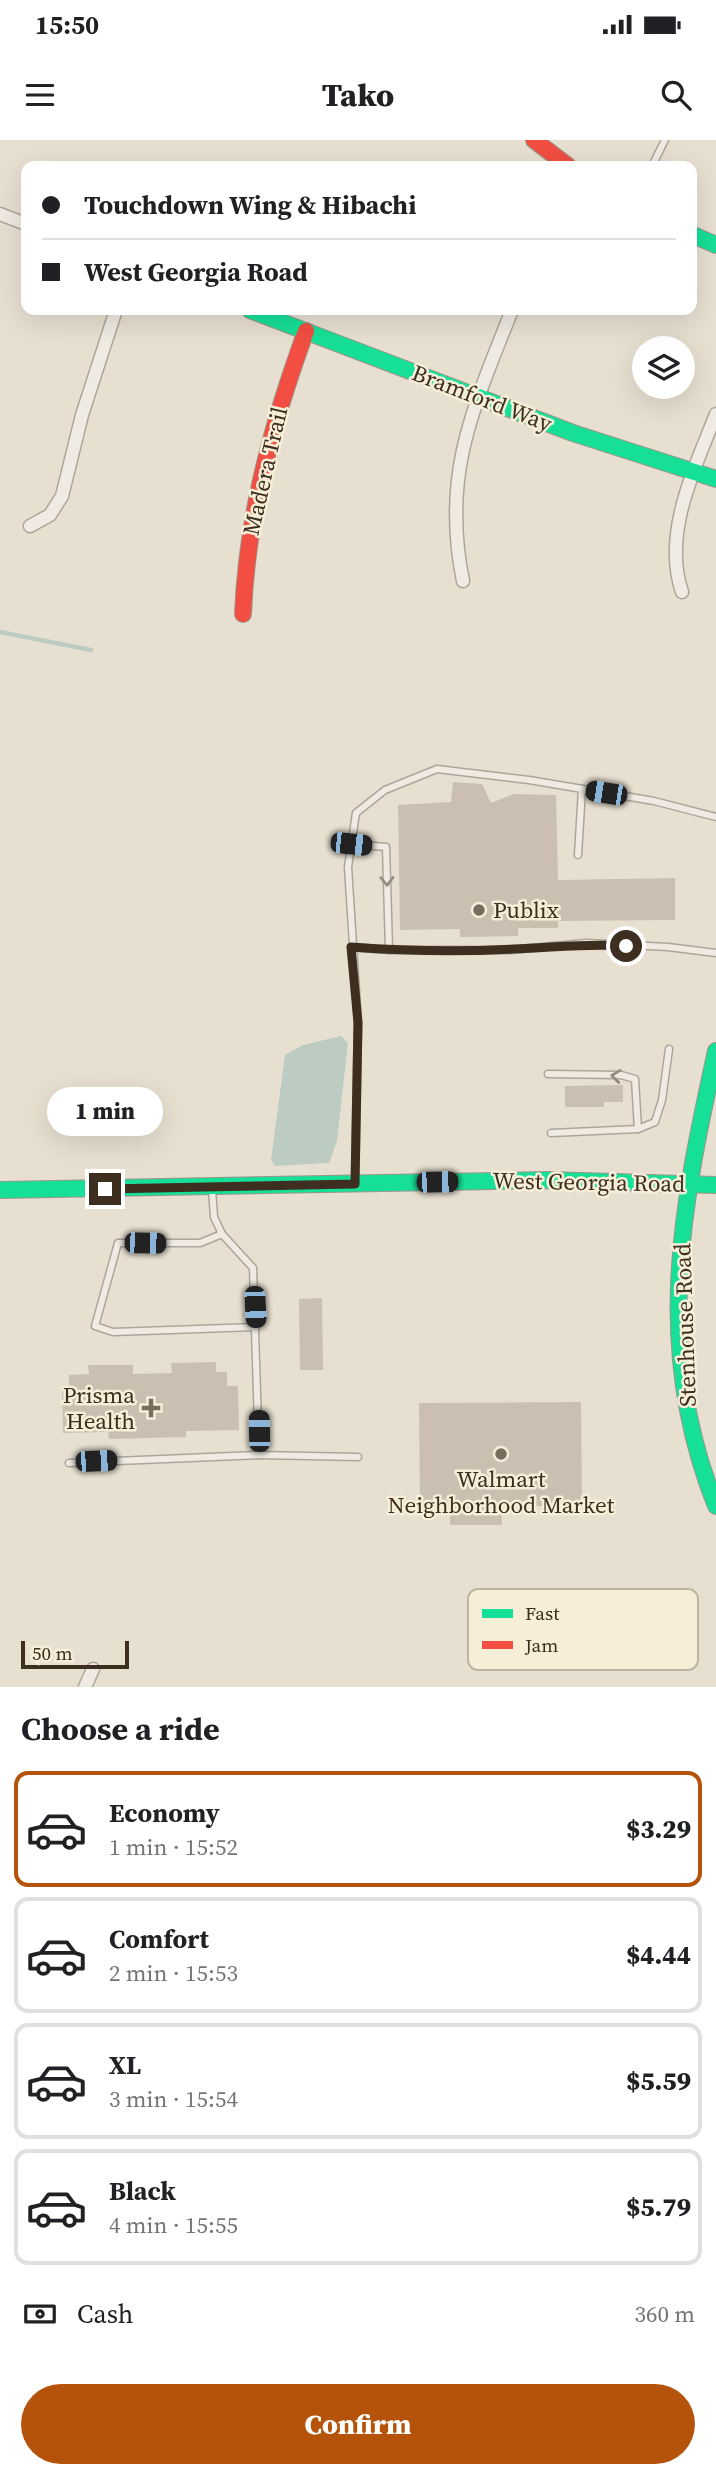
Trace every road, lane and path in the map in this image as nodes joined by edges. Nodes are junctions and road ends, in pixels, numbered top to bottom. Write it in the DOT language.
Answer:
graph roads {
  1 [pos="534,140"];
  2 [pos="665,140"];
  3 [pos="561,161"];
  4 [pos="654,161"];
  5 [pos="0,214"];
  6 [pos="21,222"];
  7 [pos="697,237"];
  8 [pos="716,245"];
  9 [pos="114,315"];
  10 [pos="263,315"];
  11 [pos="510,315"];
  12 [pos="306,331"];
  13 [pos="478,397"];
  14 [pos="716,414"];
  15 [pos="693,473"];
  16 [pos="716,480"];
  17 [pos="30,526"];
  18 [pos="463,581"];
  19 [pos="682,592"];
  20 [pos="243,614"];
  21 [pos="582,789"];
  22 [pos="716,817"];
  23 [pos="351,844"];
  24 [pos="578,855"];
  25 [pos="351,947"];
  26 [pos="388,950"];
  27 [pos="716,953"];
  28 [pos="669,1049"];
  29 [pos="716,1051"];
  30 [pos="548,1074"];
  31 [pos="711,1102"];
  32 [pos="638,1129"];
  33 [pos="551,1133"];
  34 [pos="689,1183"];
  35 [pos="355,1184"];
  36 [pos="716,1185"];
  37 [pos="212,1187"];
  38 [pos="0,1190"];
  39 [pos="222,1234"];
  40 [pos="256,1328"];
  41 [pos="259,1455"];
  42 [pos="358,1457"];
  43 [pos="69,1463"];
  44 [pos="716,1506"];
  45 [pos="93,1669"];
  46 [pos="85,1687"];
  1 -- 3 [label="street"];
  2 -- 4 [label="lane"];
  5 -- 6 [label="street"];
  7 -- 8 [label="street"];
  9 -- 17 [label="street"];
  10 -- 12 [label="street, Bramford Way"];
  11 -- 13 [label="street"];
  12 -- 13 [label="street, Bramford Way"];
  12 -- 20 [label="street, Madera Trail"];
  13 -- 15 [label="street, Bramford Way"];
  13 -- 18 [label="street"];
  14 -- 15 [label="street"];
  15 -- 16 [label="street, Bramford Way"];
  15 -- 19 [label="street"];
  21 -- 22 [label="lane"];
  21 -- 23 [label="lane"];
  21 -- 24 [label="lane"];
  23 -- 25 [label="lane"];
  23 -- 26 [label="lane, one-way"];
  25 -- 26 [label="lane"];
  25 -- 35 [label="lane"];
  26 -- 27 [label="lane"];
  28 -- 32 [label="lane"];
  29 -- 31 [label="street, Stenhouse Road"];
  32 -- 30 [label="lane, one-way"];
  31 -- 34 [label="street, Stenhouse Road"];
  32 -- 33 [label="lane"];
  34 -- 35 [label="street, West Georgia Road"];
  34 -- 36 [label="street, West Georgia Road"];
  34 -- 44 [label="street, Stenhouse Road"];
  35 -- 37 [label="street, West Georgia Road"];
  37 -- 38 [label="street, West Georgia Road"];
  37 -- 39 [label="lane"];
  39 -- 40 [label="lane"];
  39 -- 40 [label="lane"];
  40 -- 41 [label="lane"];
  41 -- 42 [label="lane"];
  41 -- 43 [label="lane"];
  45 -- 46 [label="street"];
}
